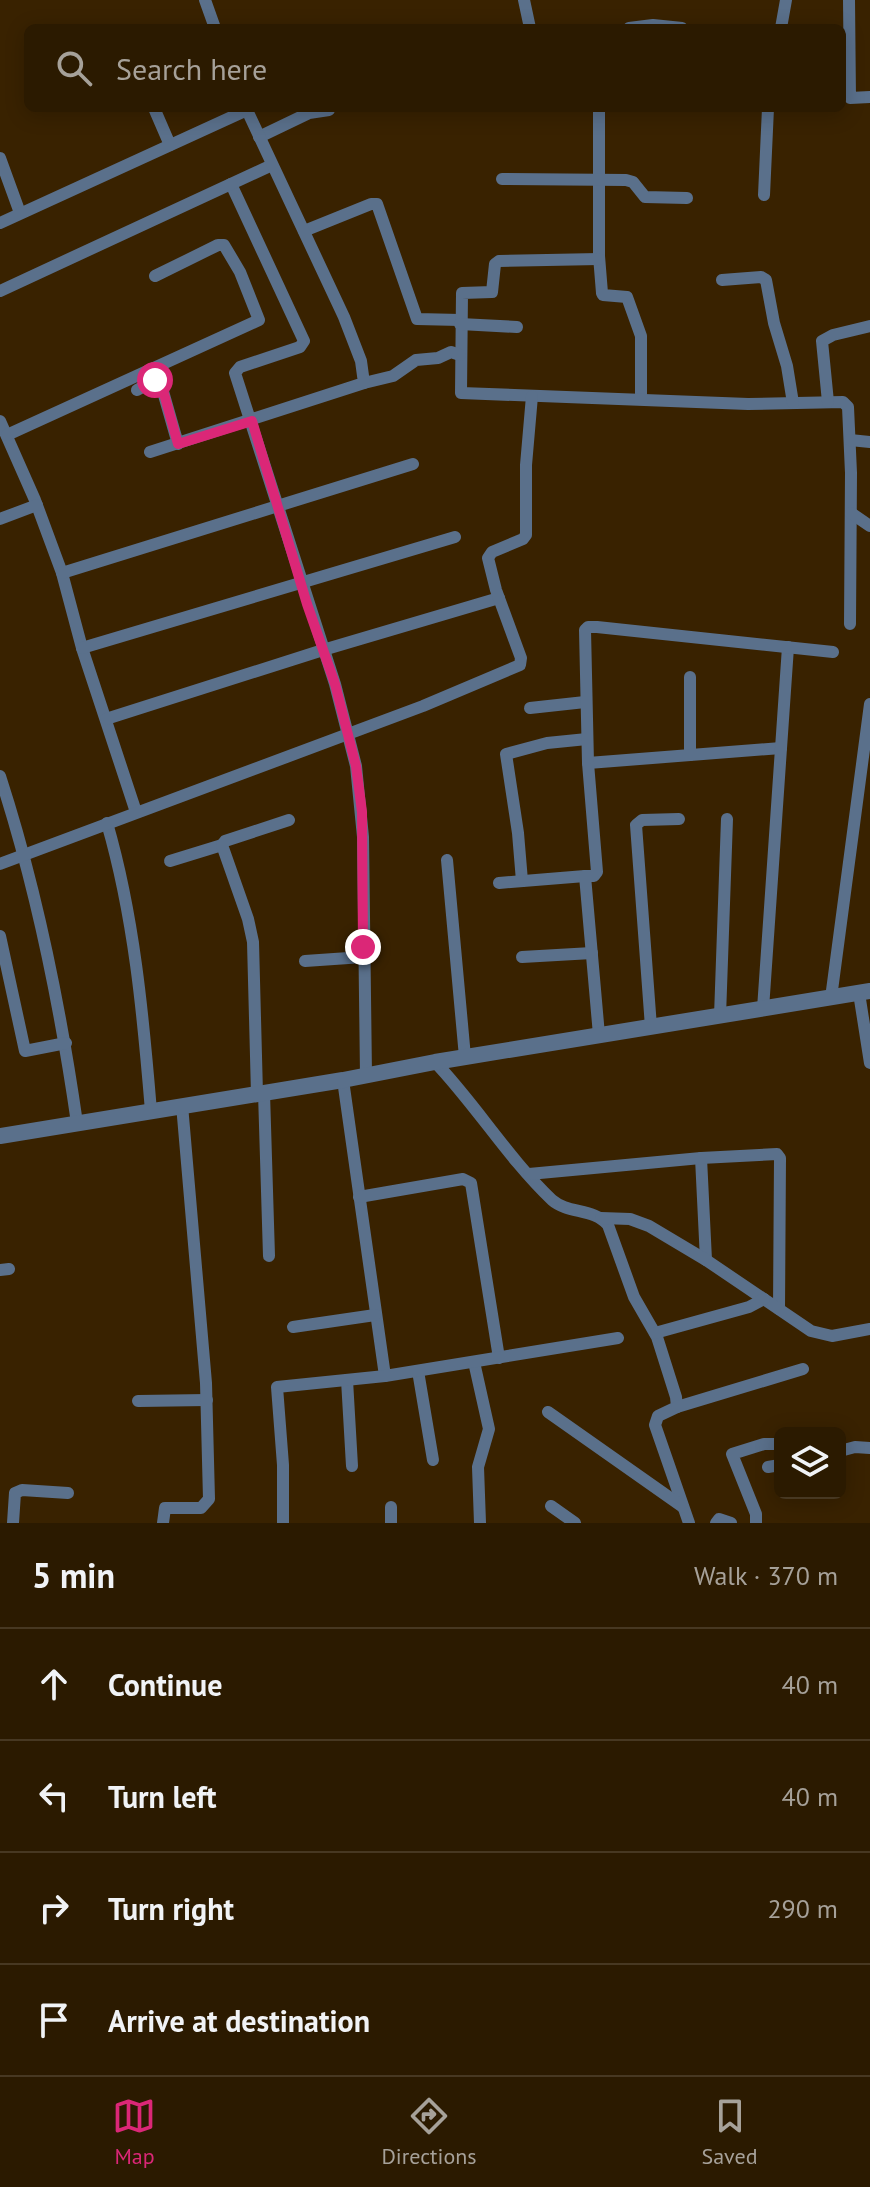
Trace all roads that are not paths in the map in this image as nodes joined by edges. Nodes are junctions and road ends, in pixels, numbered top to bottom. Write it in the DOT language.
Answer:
graph roads {
  1 [pos="205,0"];
  2 [pos="524,0"];
  3 [pos="786,0"];
  4 [pos="849,0"];
  5 [pos="214,24"];
  6 [pos="529,24"];
  7 [pos="782,24"];
  8 [pos="846,38"];
  9 [pos="870,97"];
  10 [pos="156,112"];
  11 [pos="240,112"];
  12 [pos="247,112"];
  13 [pos="316,112"];
  14 [pos="599,112"];
  15 [pos="768,112"];
  16 [pos="259,137"];
  17 [pos="170,145"];
  18 [pos="0,158"];
  19 [pos="272,165"];
  20 [pos="502,179"];
  21 [pos="599,179"];
  22 [pos="231,184"];
  23 [pos="764,195"];
  24 [pos="687,198"];
  25 [pos="20,213"];
  26 [pos="0,223"];
  27 [pos="304,231"];
  28 [pos="599,259"];
  29 [pos="155,276"];
  30 [pos="722,280"];
  31 [pos="0,291"];
  32 [pos="460,322"];
  33 [pos="870,326"];
  34 [pos="517,327"];
  35 [pos="460,355"];
  36 [pos="364,383"];
  37 [pos="137,390"];
  38 [pos="532,396"];
  39 [pos="641,399"];
  40 [pos="828,402"];
  41 [pos="793,403"];
  42 [pos="0,421"];
  43 [pos="252,421"];
  44 [pos="7,435"];
  45 [pos="850,440"];
  46 [pos="870,442"];
  47 [pos="178,444"];
  48 [pos="150,452"];
  49 [pos="413,464"];
  50 [pos="37,505"];
  51 [pos="278,505"];
  52 [pos="851,513"];
  53 [pos="0,519"];
  54 [pos="870,526"];
  55 [pos="455,537"];
  56 [pos="62,573"];
  57 [pos="301,583"];
  58 [pos="499,598"];
  59 [pos="850,624"];
  60 [pos="788,647"];
  61 [pos="82,648"];
  62 [pos="323,650"];
  63 [pos="833,652"];
  64 [pos="690,677"];
  65 [pos="585,702"];
  66 [pos="870,704"];
  67 [pos="530,708"];
  68 [pos="106,719"];
  69 [pos="348,733"];
  70 [pos="587,739"];
  71 [pos="781,748"];
  72 [pos="690,755"];
  73 [pos="588,763"];
  74 [pos="0,776"];
  75 [pos="136,812"];
  76 [pos="679,819"];
  77 [pos="727,819"];
  78 [pos="289,820"];
  79 [pos="107,823"];
  80 [pos="222,845"];
  81 [pos="25,855"];
  82 [pos="447,860"];
  83 [pos="170,861"];
  84 [pos="0,864"];
  85 [pos="585,876"];
  86 [pos="522,881"];
  87 [pos="499,883"];
  88 [pos="0,936"];
  89 [pos="592,953"];
  90 [pos="363,957"];
  91 [pos="522,957"];
  92 [pos="305,961"];
  93 [pos="4,974"];
  94 [pos="832,992"];
  95 [pos="864,992"];
  96 [pos="764,1003"];
  97 [pos="720,1011"];
  98 [pos="650,1020"];
  99 [pos="598,1029"];
  100 [pos="66,1043"];
  101 [pos="464,1050"];
  102 [pos="435,1062"];
  103 [pos="870,1063"];
  104 [pos="366,1068"];
  105 [pos="343,1080"];
  106 [pos="258,1088"];
  107 [pos="150,1102"];
  108 [pos="182,1105"];
  109 [pos="76,1117"];
  110 [pos="0,1136"];
  111 [pos="701,1158"];
  112 [pos="529,1174"];
  113 [pos="359,1197"];
  114 [pos="601,1218"];
  115 [pos="269,1256"];
  116 [pos="706,1260"];
  117 [pos="764,1299"];
  118 [pos="779,1309"];
  119 [pos="375,1315"];
  120 [pos="293,1327"];
  121 [pos="870,1329"];
  122 [pos="655,1333"];
  123 [pos="618,1338"];
  124 [pos="499,1358"];
  125 [pos="474,1362"];
  126 [pos="803,1369"];
  127 [pos="418,1371"];
  128 [pos="385,1376"];
  129 [pos="347,1380"];
  130 [pos="207,1400"];
  131 [pos="138,1401"];
  132 [pos="677,1407"];
  133 [pos="548,1412"];
  134 [pos="774,1444"];
  135 [pos="870,1448"];
  136 [pos="846,1449"];
  137 [pos="433,1460"];
  138 [pos="352,1466"];
  139 [pos="68,1493"];
  140 [pos="551,1506"];
  141 [pos="391,1507"];
  142 [pos="683,1507"];
  143 [pos="13,1523"];
  144 [pos="163,1523"];
  145 [pos="283,1523"];
  146 [pos="391,1523"];
  147 [pos="480,1523"];
  148 [pos="575,1523"];
  149 [pos="689,1523"];
  150 [pos="716,1523"];
  151 [pos="731,1523"];
  152 [pos="756,1523"];
  1 -- 5 [label="street"];
  2 -- 6 [label="street"];
  3 -- 7 [label="street"];
  4 -- 8 [label="street"];
  8 -- 9 [label="street"];
  10 -- 17 [label="street"];
  11 -- 17 [label="street"];
  12 -- 16 [label="street"];
  13 -- 16 [label="street"];
  14 -- 21 [label="street"];
  15 -- 23 [label="street"];
  16 -- 19 [label="street"];
  17 -- 25 [label="street"];
  18 -- 25 [label="street"];
  19 -- 22 [label="street"];
  19 -- 27 [label="street"];
  20 -- 21 [label="street"];
  21 -- 24 [label="street"];
  21 -- 28 [label="street"];
  22 -- 31 [label="street"];
  22 -- 43 [label="street"];
  25 -- 26 [label="street"];
  27 -- 32 [label="street"];
  27 -- 36 [label="street"];
  28 -- 32 [label="street"];
  28 -- 39 [label="street"];
  29 -- 44 [label="street"];
  30 -- 41 [label="street"];
  32 -- 34 [label="street"];
  32 -- 35 [label="street"];
  33 -- 40 [label="street"];
  35 -- 36 [label="street"];
  35 -- 38 [label="street"];
  36 -- 43 [label="street"];
  37 -- 47 [label="street"];
  38 -- 39 [label="street"];
  38 -- 58 [label="street"];
  39 -- 41 [label="street"];
  40 -- 41 [label="street"];
  40 -- 45 [label="street"];
  42 -- 44 [label="street"];
  43 -- 47 [label="street"];
  43 -- 51 [label="street"];
  44 -- 50 [label="street"];
  45 -- 46 [label="street"];
  45 -- 52 [label="street"];
  47 -- 48 [label="street"];
  49 -- 51 [label="street"];
  50 -- 53 [label="street"];
  50 -- 56 [label="street"];
  51 -- 56 [label="street"];
  51 -- 57 [label="street"];
  52 -- 54 [label="street"];
  52 -- 59 [label="street"];
  55 -- 57 [label="street"];
  56 -- 61 [label="street"];
  57 -- 61 [label="street"];
  57 -- 62 [label="street"];
  58 -- 62 [label="street"];
  58 -- 69 [label="street"];
  60 -- 63 [label="street"];
  60 -- 65 [label="street"];
  60 -- 71 [label="street"];
  61 -- 68 [label="street"];
  62 -- 68 [label="street"];
  62 -- 69 [label="street"];
  64 -- 72 [label="street"];
  65 -- 67 [label="street"];
  65 -- 70 [label="street"];
  66 -- 94 [label="street"];
  68 -- 75 [label="street"];
  69 -- 75 [label="street"];
  69 -- 90 [label="street"];
  70 -- 73 [label="street"];
  70 -- 86 [label="street"];
  71 -- 72 [label="street"];
  71 -- 96 [label="street"];
  72 -- 73 [label="street"];
  73 -- 85 [label="street"];
  74 -- 81 [label="street"];
  75 -- 79 [label="street"];
  76 -- 98 [label="street"];
  77 -- 97 [label="street"];
  78 -- 80 [label="street"];
  79 -- 81 [label="street"];
  79 -- 107 [label="street"];
  80 -- 83 [label="street"];
  80 -- 106 [label="street"];
  81 -- 84 [label="street"];
  81 -- 100 [label="street"];
  82 -- 101 [label="street"];
  85 -- 86 [label="street"];
  85 -- 89 [label="street"];
  86 -- 87 [label="street"];
  88 -- 93 [label="street"];
  89 -- 91 [label="street"];
  89 -- 99 [label="street"];
  90 -- 92 [label="street"];
  90 -- 104 [label="street"];
  93 -- 100 [label="street"];
  94 -- 95 [label="street"];
  94 -- 96 [label="street"];
  95 -- 103 [label="street"];
  96 -- 97 [label="street"];
  97 -- 98 [label="street"];
  98 -- 99 [label="street"];
  99 -- 101 [label="street"];
  100 -- 109 [label="street"];
  101 -- 102 [label="street"];
  102 -- 104 [label="street"];
  102 -- 112 [label="street"];
  104 -- 105 [label="street"];
  105 -- 106 [label="street"];
  105 -- 113 [label="street"];
  106 -- 108 [label="street"];
  106 -- 115 [label="street"];
  107 -- 108 [label="street"];
  107 -- 109 [label="street"];
  108 -- 130 [label="street"];
  109 -- 110 [label="street"];
  111 -- 112 [label="street"];
  111 -- 116 [label="street"];
  111 -- 118 [label="street"];
  112 -- 114 [label="street"];
  113 -- 119 [label="street"];
  113 -- 124 [label="street"];
  114 -- 116 [label="street"];
  114 -- 122 [label="street"];
  116 -- 117 [label="street"];
  117 -- 118 [label="street"];
  117 -- 122 [label="street"];
  118 -- 121 [label="street"];
  119 -- 120 [label="street"];
  119 -- 128 [label="street"];
  122 -- 132 [label="street"];
  123 -- 124 [label="street"];
  124 -- 125 [label="street"];
  125 -- 127 [label="street"];
  125 -- 147 [label="street"];
  126 -- 132 [label="street"];
  127 -- 128 [label="street"];
  127 -- 137 [label="street"];
  128 -- 129 [label="street"];
  129 -- 138 [label="street"];
  129 -- 145 [label="street"];
  130 -- 131 [label="street"];
  130 -- 144 [label="street"];
  132 -- 142 [label="street"];
  133 -- 142 [label="street"];
  134 -- 152 [label="street"];
  135 -- 136 [label="street"];
  139 -- 143 [label="street"];
  140 -- 148 [label="street"];
  141 -- 146 [label="street"];
  142 -- 149 [label="street"];
  150 -- 151 [label="street"];
}
